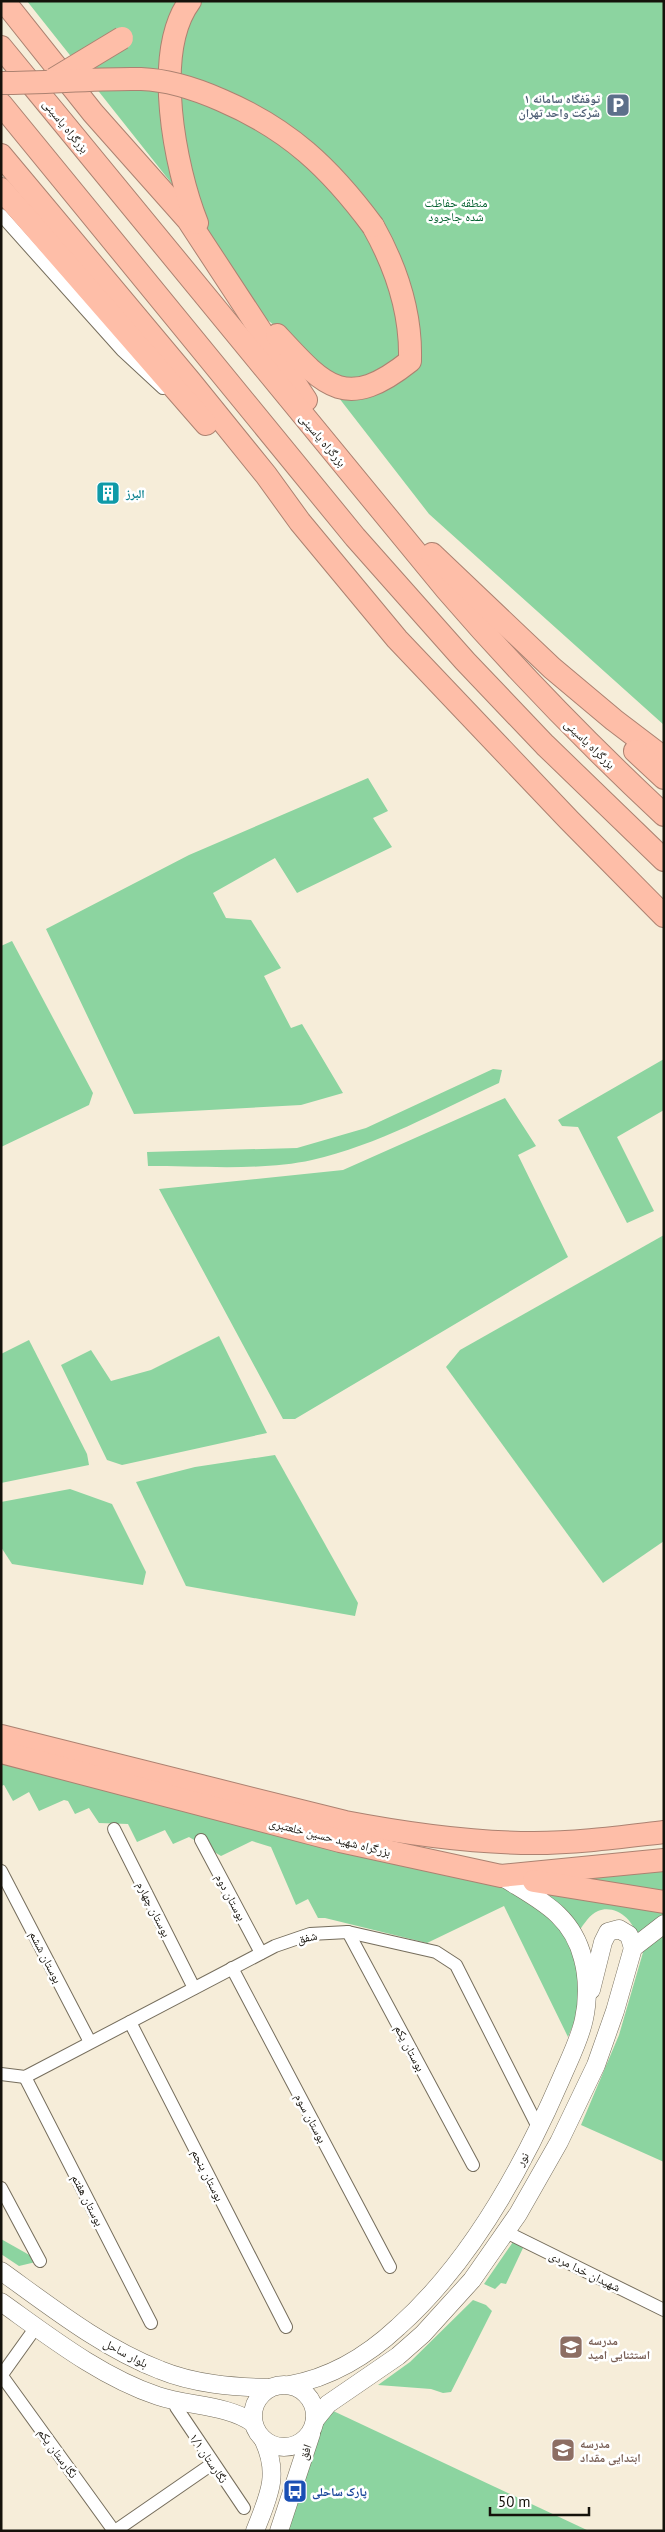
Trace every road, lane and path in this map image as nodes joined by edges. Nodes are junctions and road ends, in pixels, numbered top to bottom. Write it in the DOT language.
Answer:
graph roads {
  1 [pos="4,1"];
  2 [pos="22,1"];
  3 [pos="190,1"];
  4 [pos="122,38"];
  5 [pos="1,47"];
  6 [pos="51,81"];
  7 [pos="1,83"];
  8 [pos="1,104"];
  9 [pos="1,155"];
  10 [pos="1,188"];
  11 [pos="179,209"];
  12 [pos="1,215"];
  13 [pos="208,249"];
  14 [pos="236,292"];
  15 [pos="204,422"];
  16 [pos="368,495"];
  17 [pos="386,516"];
  18 [pos="300,522"];
  19 [pos="552,668"];
  20 [pos="664,758"];
  21 [pos="664,778"];
  22 [pos="664,815"];
  23 [pos="664,860"];
  24 [pos="664,916"];
  25 [pos="1,1736"];
  26 [pos="1,1752"];
  27 [pos="114,1829"];
  28 [pos="664,1832"];
  29 [pos="202,1840"];
  30 [pos="664,1860"];
  31 [pos="1,1871"];
  32 [pos="501,1876"];
  33 [pos="664,1902"];
  34 [pos="664,1924"];
  35 [pos="348,1932"];
  36 [pos="633,1948"];
  37 [pos="261,1954"];
  38 [pos="232,1968"];
  39 [pos="194,1988"];
  40 [pos="584,2020"];
  41 [pos="130,2022"];
  42 [pos="90,2042"];
  43 [pos="1,2074"];
  44 [pos="25,2077"];
  45 [pos="539,2129"];
  46 [pos="560,2142"];
  47 [pos="473,2165"];
  48 [pos="1,2188"];
  49 [pos="506,2232"];
  50 [pos="40,2262"];
  51 [pos="390,2267"];
  52 [pos="1,2271"];
  53 [pos="1,2302"];
  54 [pos="664,2310"];
  55 [pos="151,2323"];
  56 [pos="36,2327"];
  57 [pos="286,2328"];
  58 [pos="1,2376"];
  59 [pos="289,2385"];
  60 [pos="269,2388"];
  61 [pos="176,2407"];
  62 [pos="253,2423"];
  63 [pos="314,2425"];
  64 [pos="264,2441"];
  65 [pos="212,2464"];
  66 [pos="244,2508"];
  67 [pos="115,2531"];
  68 [pos="255,2531"];
  69 [pos="279,2531"];
  1 -- 11 [label="highway"];
  2 -- 11 [label="highway"];
  3 -- 13 [label="highway"];
  4 -- 6 [label="highway, bridge"];
  5 -- 16 [label="highway, بزرگراه یاسینی"];
  6 -- 7 [label="highway, bridge"];
  6 -- 14 [label="highway, bridge"];
  8 -- 23 [label="highway"];
  9 -- 18 [label="highway"];
  10 -- 15 [label="highway"];
  11 -- 13 [label="highway"];
  12 -- 15 [label="street"];
  13 -- 14 [label="highway"];
  14 -- 16 [label="highway"];
  15 -- 18 [label="highway"];
  16 -- 17 [label="highway, بزرگراه یاسینی"];
  17 -- 19 [label="highway"];
  17 -- 22 [label="highway, بزرگراه یاسینی"];
  18 -- 24 [label="highway"];
  19 -- 20 [label="highway"];
  19 -- 21 [label="highway"];
  25 -- 28 [label="highway, بزرگراه شهید حسین خلعتبری"];
  26 -- 32 [label="highway, بزرگراه شهید حسین خلعتبری"];
  27 -- 39 [label="street, بوستان چهارم"];
  29 -- 37 [label="street, بوستان دوم"];
  30 -- 32 [label="highway, بزرگراه شهید حسین خلعتبری"];
  31 -- 42 [label="street, بوستان ششم"];
  32 -- 33 [label="highway"];
  32 -- 40 [label="main road, نور"];
  34 -- 36 [label="main road"];
  35 -- 37 [label="street, شفق"];
  35 -- 45 [label="street, شفق"];
  35 -- 47 [label="street, بوستان یکم"];
  36 -- 40 [label="main road"];
  36 -- 46 [label="main road, نور"];
  37 -- 38 [label="street, شفق"];
  38 -- 39 [label="street, شفق"];
  38 -- 51 [label="street, بوستان سوم"];
  39 -- 41 [label="street, شفق"];
  40 -- 45 [label="main road, نور"];
  41 -- 42 [label="street, شفق"];
  41 -- 57 [label="street, بوستان پنجم"];
  42 -- 44 [label="street, شفق"];
  43 -- 44 [label="street"];
  44 -- 55 [label="street, بوستان هفتم"];
  45 -- 46 [label="main road"];
  45 -- 59 [label="main road, نور"];
  46 -- 49 [label="main road, نور"];
  48 -- 50 [label="street"];
  49 -- 54 [label="street, شهیدان خدا مردی"];
  49 -- 63 [label="main road, نور"];
  52 -- 60 [label="main road, بلوار ساحل"];
  53 -- 56 [label="main road, بلوار ساحل"];
  56 -- 58 [label="street"];
  56 -- 62 [label="main road, بلوار ساحل"];
  58 -- 67 [label="street, نگارستان یکم"];
  59 -- 60 [label="main road"];
  59 -- 63 [label="main road"];
  60 -- 62 [label="main road"];
  61 -- 65 [label="street, نگارستان ۱/۱"];
  62 -- 64 [label="main road"];
  63 -- 64 [label="main road"];
  63 -- 69 [label="main road, افق"];
  64 -- 68 [label="main road"];
  65 -- 66 [label="street, نگارستان ۱/۱"];
  65 -- 67 [label="street"];
}
